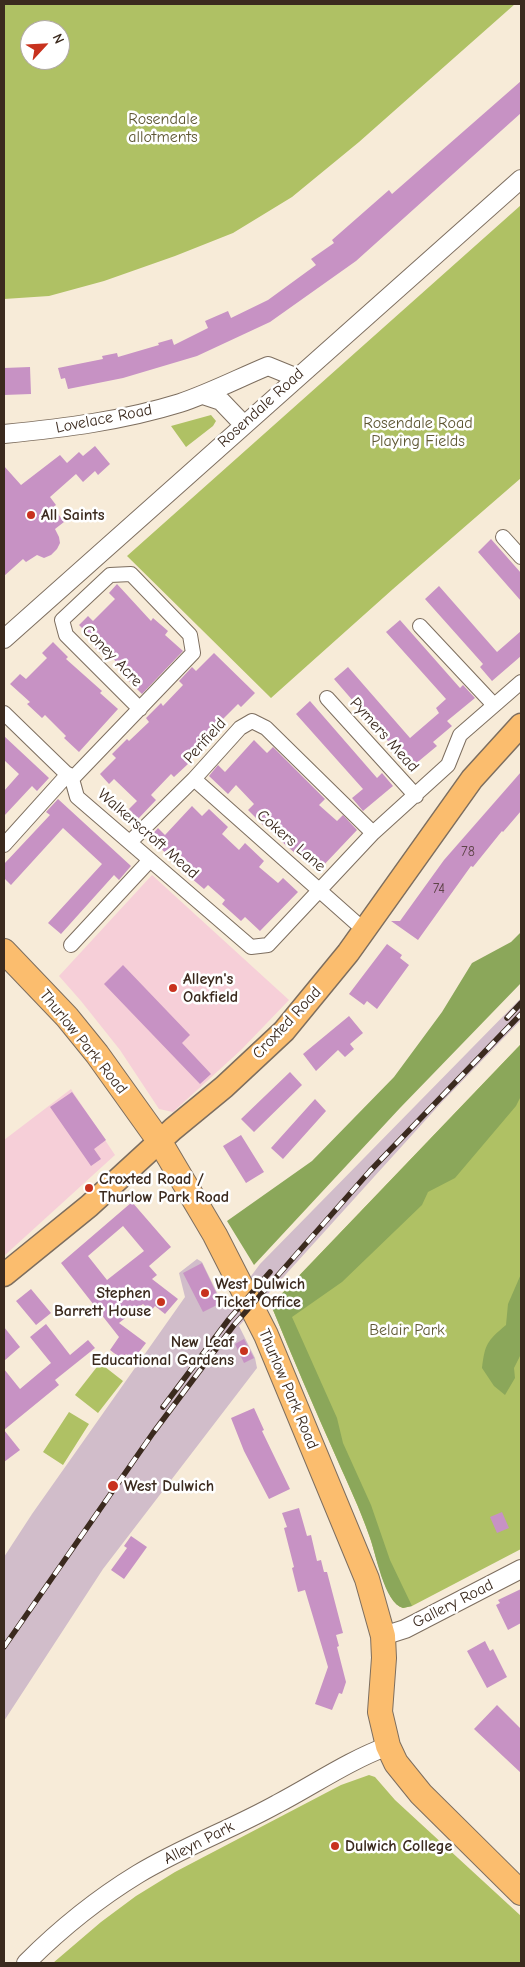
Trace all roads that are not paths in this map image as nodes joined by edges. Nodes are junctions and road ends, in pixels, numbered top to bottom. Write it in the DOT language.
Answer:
graph roads {
  1 [pos="521,179"];
  2 [pos="295,378"];
  3 [pos="203,395"];
  4 [pos="243,424"];
  5 [pos="4,434"];
  6 [pos="503,538"];
  7 [pos="521,557"];
  8 [pos="420,626"];
  9 [pos="4,639"];
  10 [pos="521,682"];
  11 [pos="327,698"];
  12 [pos="494,705"];
  13 [pos="140,709"];
  14 [pos="4,713"];
  15 [pos="521,725"];
  16 [pos="70,777"];
  17 [pos="194,779"];
  18 [pos="416,796"];
  19 [pos="373,833"];
  20 [pos="131,842"];
  21 [pos="4,845"];
  22 [pos="150,860"];
  23 [pos="320,890"];
  24 [pos="364,930"];
  25 [pos="71,945"];
  26 [pos="261,947"];
  27 [pos="4,952"];
  28 [pos="160,1142"];
  29 [pos="4,1276"];
  30 [pos="521,1569"];
  31 [pos="383,1636"];
  32 [pos="388,1746"];
  33 [pos="521,1892"];
  34 [pos="26,1963"];
  1 -- 2 [label="street, Rosendale Road"];
  2 -- 3 [label="street, Lovelace Road"];
  2 -- 4 [label="street, Rosendale Road"];
  3 -- 4 [label="street"];
  3 -- 5 [label="street, Lovelace Road"];
  4 -- 9 [label="street, Rosendale Road"];
  6 -- 7 [label="street"];
  8 -- 12 [label="street"];
  10 -- 12 [label="street, Pymers Mead"];
  11 -- 18 [label="street, Pymers Mead"];
  12 -- 18 [label="street, Pymers Mead"];
  13 -- 13 [label="street, Coney Acre"];
  13 -- 16 [label="street, Coney Acre"];
  14 -- 16 [label="street, Walkerscroft Mead"];
  15 -- 24 [label="main road, Croxted Road"];
  16 -- 20 [label="street, Walkerscroft Mead"];
  16 -- 21 [label="street, Coney Acre"];
  17 -- 19 [label="street, Perifield"];
  17 -- 20 [label="street, Perifield"];
  17 -- 23 [label="street, Cokers Lane"];
  18 -- 19 [label="street, Pymers Mead"];
  19 -- 23 [label="street, Pymers Mead"];
  20 -- 22 [label="street, Walkerscroft Mead"];
  22 -- 25 [label="street"];
  22 -- 26 [label="street, Walkerscroft Mead"];
  23 -- 24 [label="street, Cokers Lane"];
  23 -- 26 [label="street, Pymers Mead"];
  24 -- 28 [label="main road, Croxted Road"];
  27 -- 28 [label="highway, Thurlow Park Road"];
  28 -- 29 [label="main road, Croxted Road"];
  28 -- 31 [label="highway, Thurlow Park Road"];
  30 -- 31 [label="street, Gallery Road"];
  31 -- 32 [label="highway, Thurlow Park Road"];
  32 -- 33 [label="highway, Thurlow Park Road"];
  32 -- 34 [label="street, Alleyn Park"];
}
